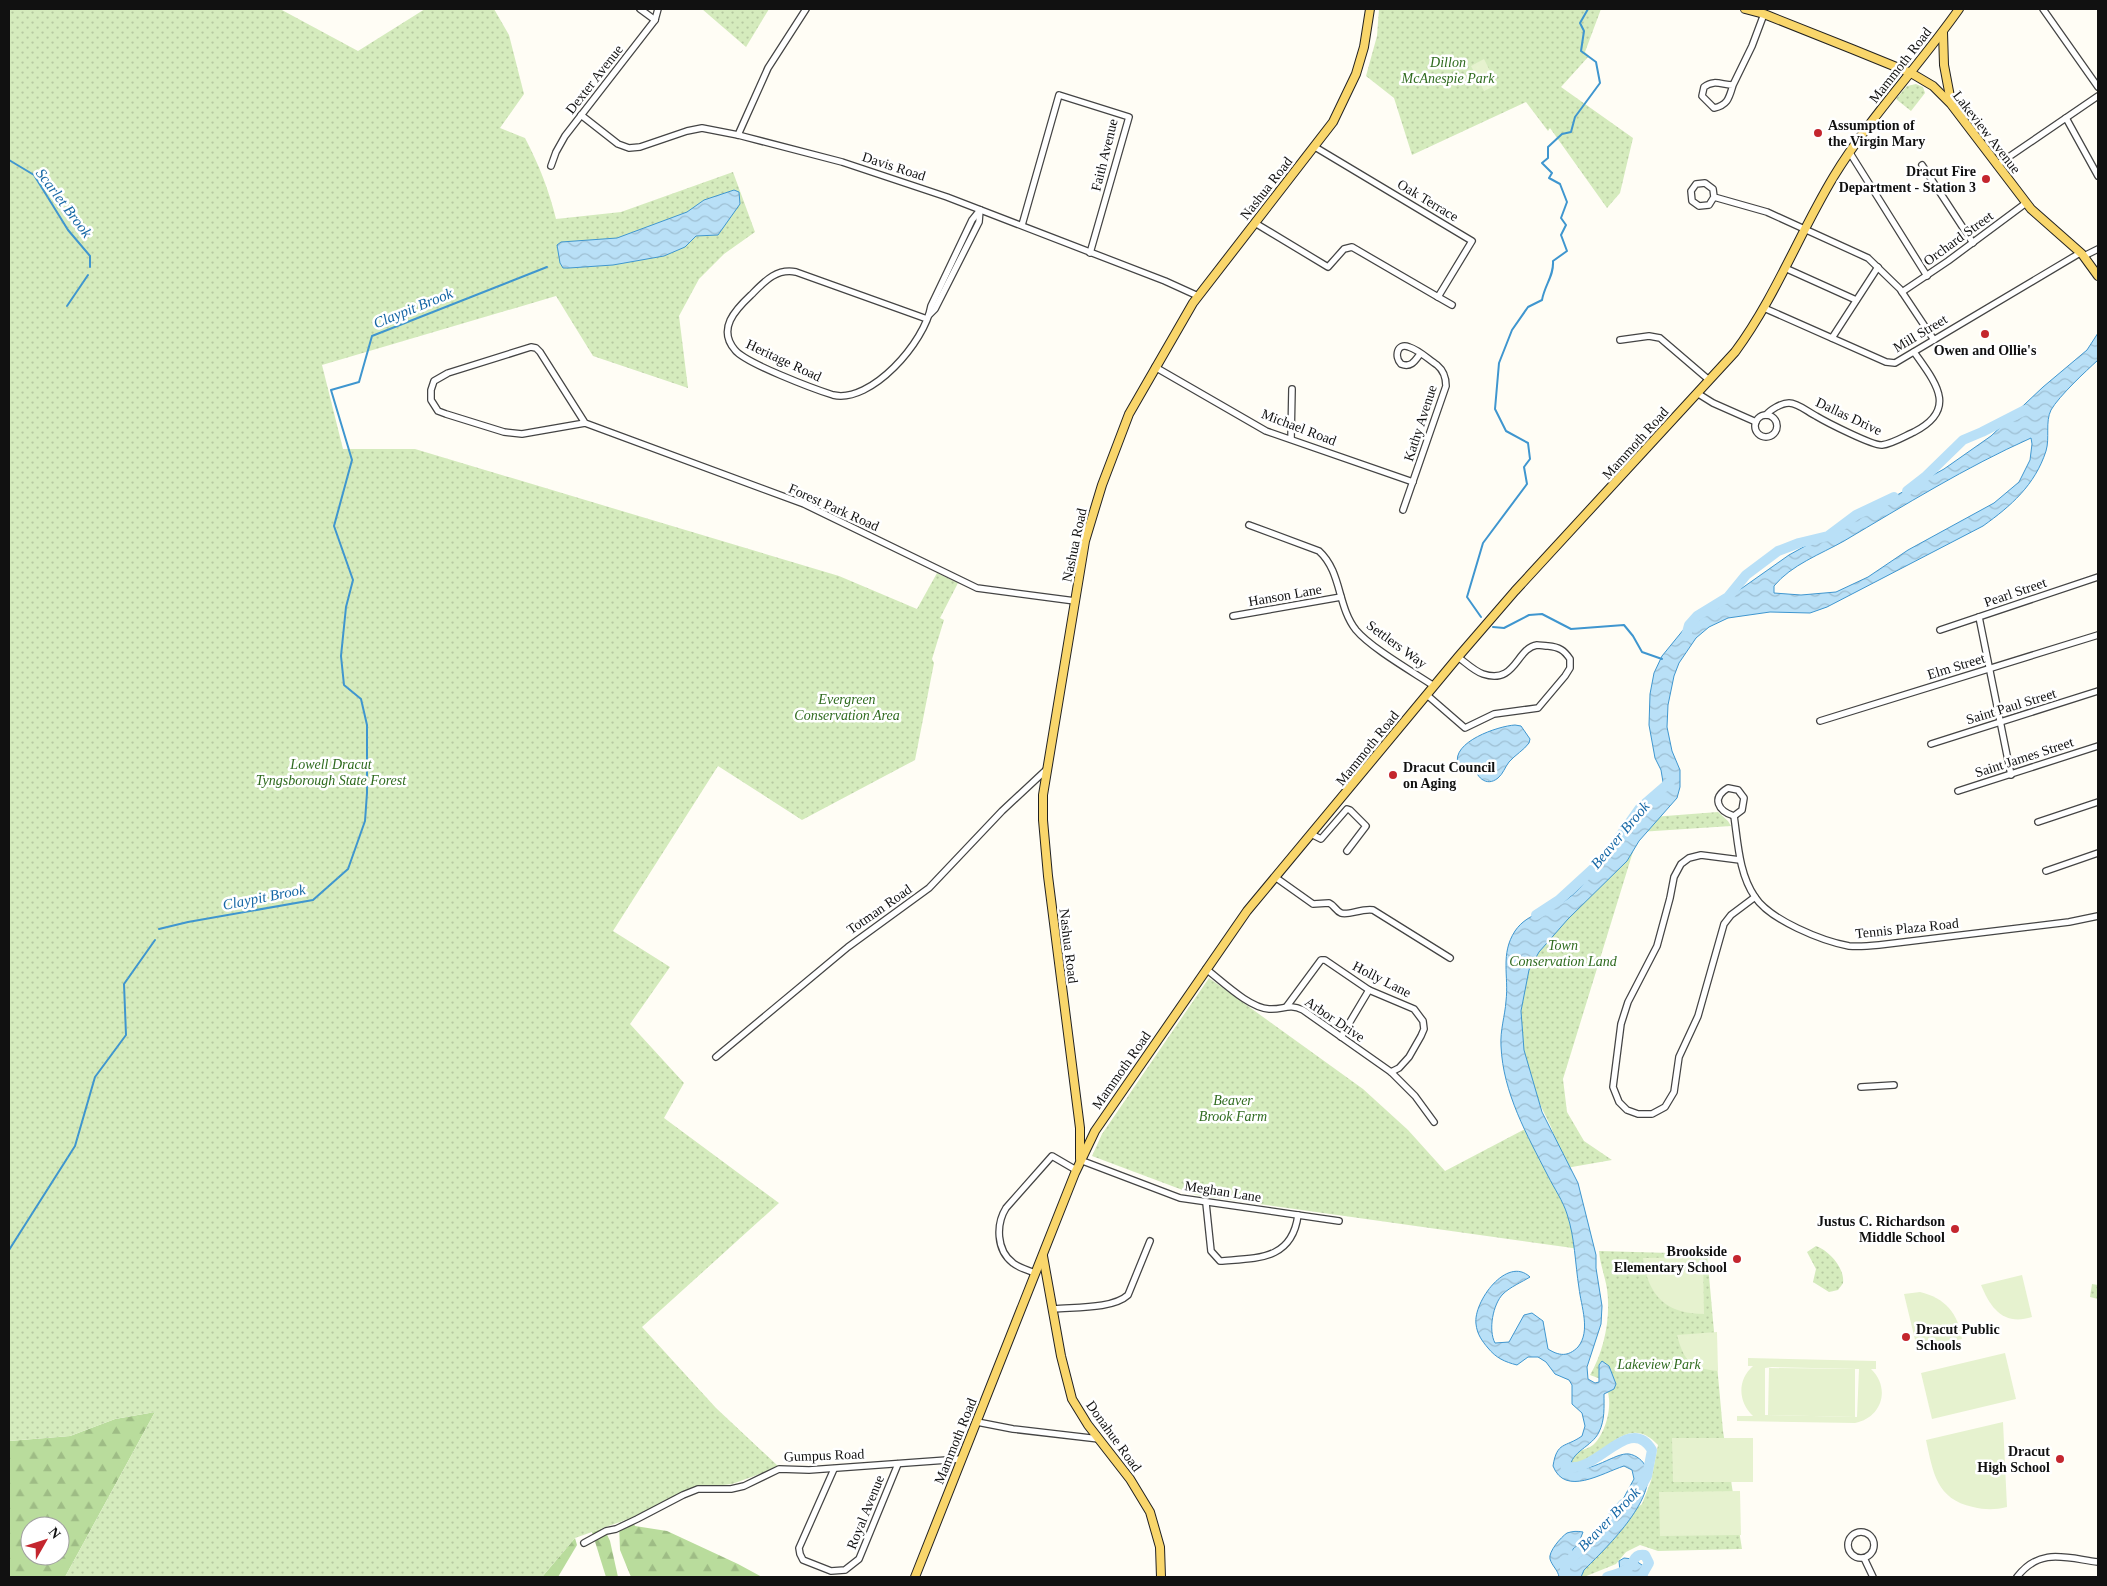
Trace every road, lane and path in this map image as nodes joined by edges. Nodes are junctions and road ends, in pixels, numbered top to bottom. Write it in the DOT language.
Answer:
graph roads {
  1 [pos="640,9"];
  2 [pos="658,9"];
  3 [pos="806,9"];
  4 [pos="1370,9"];
  5 [pos="1745,9"];
  6 [pos="1959,9"];
  7 [pos="2043,9"];
  8 [pos="1764,14"];
  9 [pos="655,20"];
  10 [pos="1943,31"];
  11 [pos="1911,73"];
  12 [pos="1733,86"];
  13 [pos="2098,87"];
  14 [pos="2098,96"];
  15 [pos="1951,104"];
  16 [pos="581,116"];
  17 [pos="2066,118"];
  18 [pos="738,135"];
  19 [pos="1315,147"];
  20 [pos="1850,153"];
  21 [pos="1922,165"];
  22 [pos="1997,165"];
  23 [pos="551,166"];
  24 [pos="2098,176"];
  25 [pos="1714,198"];
  26 [pos="2026,203"];
  27 [pos="980,210"];
  28 [pos="1255,222"];
  29 [pos="1022,225"];
  30 [pos="1805,230"];
  31 [pos="1973,243"];
  32 [pos="2098,249"];
  33 [pos="1090,253"];
  34 [pos="2082,255"];
  35 [pos="1878,267"];
  36 [pos="1785,268"];
  37 [pos="1927,276"];
  38 [pos="2098,276"];
  39 [pos="1902,292"];
  40 [pos="1198,296"];
  41 [pos="1438,297"];
  42 [pos="1856,300"];
  43 [pos="1452,305"];
  44 [pos="1764,308"];
  45 [pos="928,317"];
  46 [pos="1832,338"];
  47 [pos="1620,340"];
  48 [pos="1934,340"];
  49 [pos="1914,352"];
  50 [pos="1420,354"];
  51 [pos="1155,368"];
  52 [pos="1709,380"];
  53 [pos="1292,389"];
  54 [pos="1697,393"];
  55 [pos="1766,415"];
  56 [pos="1756,422"];
  57 [pos="585,424"];
  58 [pos="1291,440"];
  59 [pos="1413,482"];
  60 [pos="1404,510"];
  61 [pos="1249,525"];
  62 [pos="2098,577"];
  63 [pos="1341,597"];
  64 [pos="1075,601"];
  65 [pos="1233,616"];
  66 [pos="1978,617"];
  67 [pos="1940,630"];
  68 [pos="2098,635"];
  69 [pos="1458,657"];
  70 [pos="1989,669"];
  71 [pos="1434,686"];
  72 [pos="2098,691"];
  73 [pos="1427,695"];
  74 [pos="1820,721"];
  75 [pos="2000,722"];
  76 [pos="1931,744"];
  77 [pos="2098,746"];
  78 [pos="1046,770"];
  79 [pos="2011,775"];
  80 [pos="1958,791"];
  81 [pos="2098,802"];
  82 [pos="1734,816"];
  83 [pos="2038,822"];
  84 [pos="1311,834"];
  85 [pos="1347,851"];
  86 [pos="2098,854"];
  87 [pos="1740,860"];
  88 [pos="2046,871"];
  89 [pos="1275,877"];
  90 [pos="1755,897"];
  91 [pos="2098,916"];
  92 [pos="1450,958"];
  93 [pos="1206,969"];
  94 [pos="1370,990"];
  95 [pos="1287,1006"];
  96 [pos="1342,1037"];
  97 [pos="716,1057"];
  98 [pos="1391,1072"];
  99 [pos="1894,1085"];
  100 [pos="1861,1087"];
  101 [pos="1434,1122"];
  102 [pos="1080,1160"];
  103 [pos="1076,1170"];
  104 [pos="1206,1203"];
  105 [pos="1298,1215"];
  106 [pos="1339,1220"];
  107 [pos="1150,1241"];
  108 [pos="1043,1254"];
  109 [pos="1035,1273"];
  110 [pos="1048,1282"];
  111 [pos="1030,1287"];
  112 [pos="1054,1309"];
  113 [pos="977,1422"];
  114 [pos="1099,1439"];
  115 [pos="961,1459"];
  116 [pos="898,1464"];
  117 [pos="834,1469"];
  118 [pos="584,1543"];
  119 [pos="1864,1558"];
  120 [pos="2098,1562"];
  121 [pos="1161,1575"];
  122 [pos="915,1577"];
  123 [pos="1873,1577"];
  124 [pos="2017,1577"];
  1 -- 9 [label="street"];
  2 -- 9 [label="street, Dexter Avenue"];
  3 -- 18 [label="street"];
  4 -- 19 [label="main road, Nashua Road"];
  5 -- 8 [label="main road, Lakeview Avenue"];
  6 -- 10 [label="main road, Mammoth Road"];
  7 -- 13 [label="street"];
  8 -- 11 [label="main road, Lakeview Avenue"];
  8 -- 12 [label="street"];
  9 -- 16 [label="street, Dexter Avenue"];
  10 -- 11 [label="main road, Mammoth Road"];
  10 -- 15 [label="main road"];
  11 -- 15 [label="main road, Lakeview Avenue"];
  11 -- 20 [label="main road, Mammoth Road"];
  12 -- 12 [label="street"];
  14 -- 17 [label="street"];
  15 -- 22 [label="main road, Lakeview Avenue"];
  16 -- 18 [label="street, Davis Road"];
  16 -- 23 [label="street, Dexter Avenue"];
  17 -- 22 [label="street"];
  17 -- 24 [label="street"];
  18 -- 27 [label="street, Davis Road"];
  19 -- 28 [label="main road, Nashua Road"];
  19 -- 41 [label="street, Oak Terrace"];
  20 -- 30 [label="main road, Mammoth Road"];
  20 -- 37 [label="street"];
  21 -- 31 [label="street"];
  22 -- 26 [label="main road, Lakeview Avenue"];
  25 -- 25 [label="street"];
  25 -- 30 [label="street"];
  26 -- 31 [label="street, Orchard Street"];
  26 -- 34 [label="main road, Lakeview Avenue"];
  27 -- 29 [label="street, Davis Road"];
  27 -- 45 [label="street, Heritage Road"];
  28 -- 40 [label="main road, Nashua Road"];
  28 -- 41 [label="street"];
  29 -- 33 [label="street, Davis Road"];
  29 -- 33 [label="street, Faith Avenue"];
  30 -- 35 [label="street"];
  30 -- 36 [label="main road, Mammoth Road"];
  31 -- 37 [label="street, Orchard Street"];
  32 -- 34 [label="street, Mill Street"];
  33 -- 40 [label="street, Davis Road"];
  34 -- 38 [label="main road, Lakeview Avenue"];
  34 -- 48 [label="street, Mill Street"];
  35 -- 39 [label="street"];
  35 -- 42 [label="street"];
  36 -- 42 [label="street"];
  36 -- 44 [label="main road, Mammoth Road"];
  37 -- 39 [label="street, Orchard Street"];
  39 -- 48 [label="street"];
  40 -- 51 [label="main road, Nashua Road"];
  41 -- 43 [label="street"];
  42 -- 46 [label="street"];
  44 -- 46 [label="street, Mill Street"];
  44 -- 52 [label="main road, Mammoth Road"];
  45 -- 45 [label="street, Heritage Road"];
  46 -- 49 [label="street, Mill Street"];
  47 -- 52 [label="street"];
  48 -- 49 [label="street, Mill Street"];
  49 -- 55 [label="street, Dallas Drive"];
  50 -- 59 [label="street, Kathy Avenue"];
  51 -- 58 [label="street, Michael Road"];
  51 -- 64 [label="main road, Nashua Road"];
  52 -- 54 [label="main road, Mammoth Road"];
  53 -- 58 [label="street"];
  54 -- 56 [label="street"];
  54 -- 69 [label="main road, Mammoth Road"];
  55 -- 56 [label="street, Dallas Drive"];
  55 -- 56 [label="street"];
  57 -- 57 [label="street"];
  57 -- 64 [label="street, Forest Park Road"];
  58 -- 59 [label="street, Michael Road"];
  59 -- 60 [label="street, Kathy Avenue"];
  61 -- 63 [label="street, Settlers Way"];
  62 -- 66 [label="street, Pearl Street"];
  63 -- 65 [label="street, Hanson Lane"];
  63 -- 71 [label="street, Settlers Way"];
  64 -- 78 [label="main road, Nashua Road"];
  66 -- 67 [label="street, Pearl Street"];
  66 -- 70 [label="street"];
  68 -- 70 [label="street, Elm Street"];
  69 -- 71 [label="main road, Mammoth Road"];
  69 -- 73 [label="street"];
  70 -- 74 [label="street, Elm Street"];
  70 -- 75 [label="street"];
  71 -- 73 [label="main road, Mammoth Road"];
  72 -- 75 [label="street, Saint Paul Street"];
  73 -- 84 [label="main road, Mammoth Road"];
  75 -- 76 [label="street, Saint Paul Street"];
  75 -- 79 [label="street"];
  77 -- 79 [label="street, Saint James Street"];
  78 -- 97 [label="street, Totman Road"];
  78 -- 102 [label="main road, Nashua Road"];
  79 -- 80 [label="street, Saint James Street"];
  81 -- 83 [label="street"];
  82 -- 82 [label="street"];
  82 -- 87 [label="street, Tennis Plaza Road"];
  84 -- 85 [label="street"];
  84 -- 89 [label="main road, Mammoth Road"];
  86 -- 88 [label="street"];
  87 -- 90 [label="street, Tennis Plaza Road"];
  87 -- 90 [label="street"];
  89 -- 92 [label="street"];
  89 -- 93 [label="main road, Mammoth Road"];
  90 -- 91 [label="street, Tennis Plaza Road"];
  93 -- 95 [label="street, Arbor Drive"];
  93 -- 102 [label="main road, Mammoth Road"];
  94 -- 95 [label="street, Holly Lane"];
  94 -- 96 [label="street"];
  94 -- 98 [label="street, Holly Lane"];
  95 -- 96 [label="street, Arbor Drive"];
  96 -- 98 [label="street, Arbor Drive"];
  98 -- 101 [label="street, Arbor Drive"];
  99 -- 100 [label="street"];
  102 -- 103 [label="main road, Mammoth Road"];
  102 -- 104 [label="street, Meghan Lane"];
  103 -- 108 [label="main road, Mammoth Road"];
  103 -- 109 [label="street"];
  104 -- 105 [label="street, Meghan Lane"];
  104 -- 105 [label="street"];
  105 -- 106 [label="street, Meghan Lane"];
  107 -- 112 [label="street"];
  108 -- 109 [label="main road, Mammoth Road"];
  108 -- 110 [label="main road, Donahue Road"];
  109 -- 111 [label="main road, Mammoth Road"];
  110 -- 111 [label="main road"];
  110 -- 112 [label="main road, Donahue Road"];
  111 -- 113 [label="main road, Mammoth Road"];
  112 -- 114 [label="main road, Donahue Road"];
  113 -- 114 [label="street"];
  113 -- 115 [label="main road, Mammoth Road"];
  114 -- 121 [label="main road, Donahue Road"];
  115 -- 116 [label="street, Gumpus Road"];
  115 -- 122 [label="main road, Mammoth Road"];
  116 -- 117 [label="street, Gumpus Road"];
  116 -- 117 [label="street, Royal Avenue"];
  117 -- 118 [label="street, Gumpus Road"];
  119 -- 119 [label="street"];
  119 -- 123 [label="street"];
  120 -- 124 [label="street"];
}
